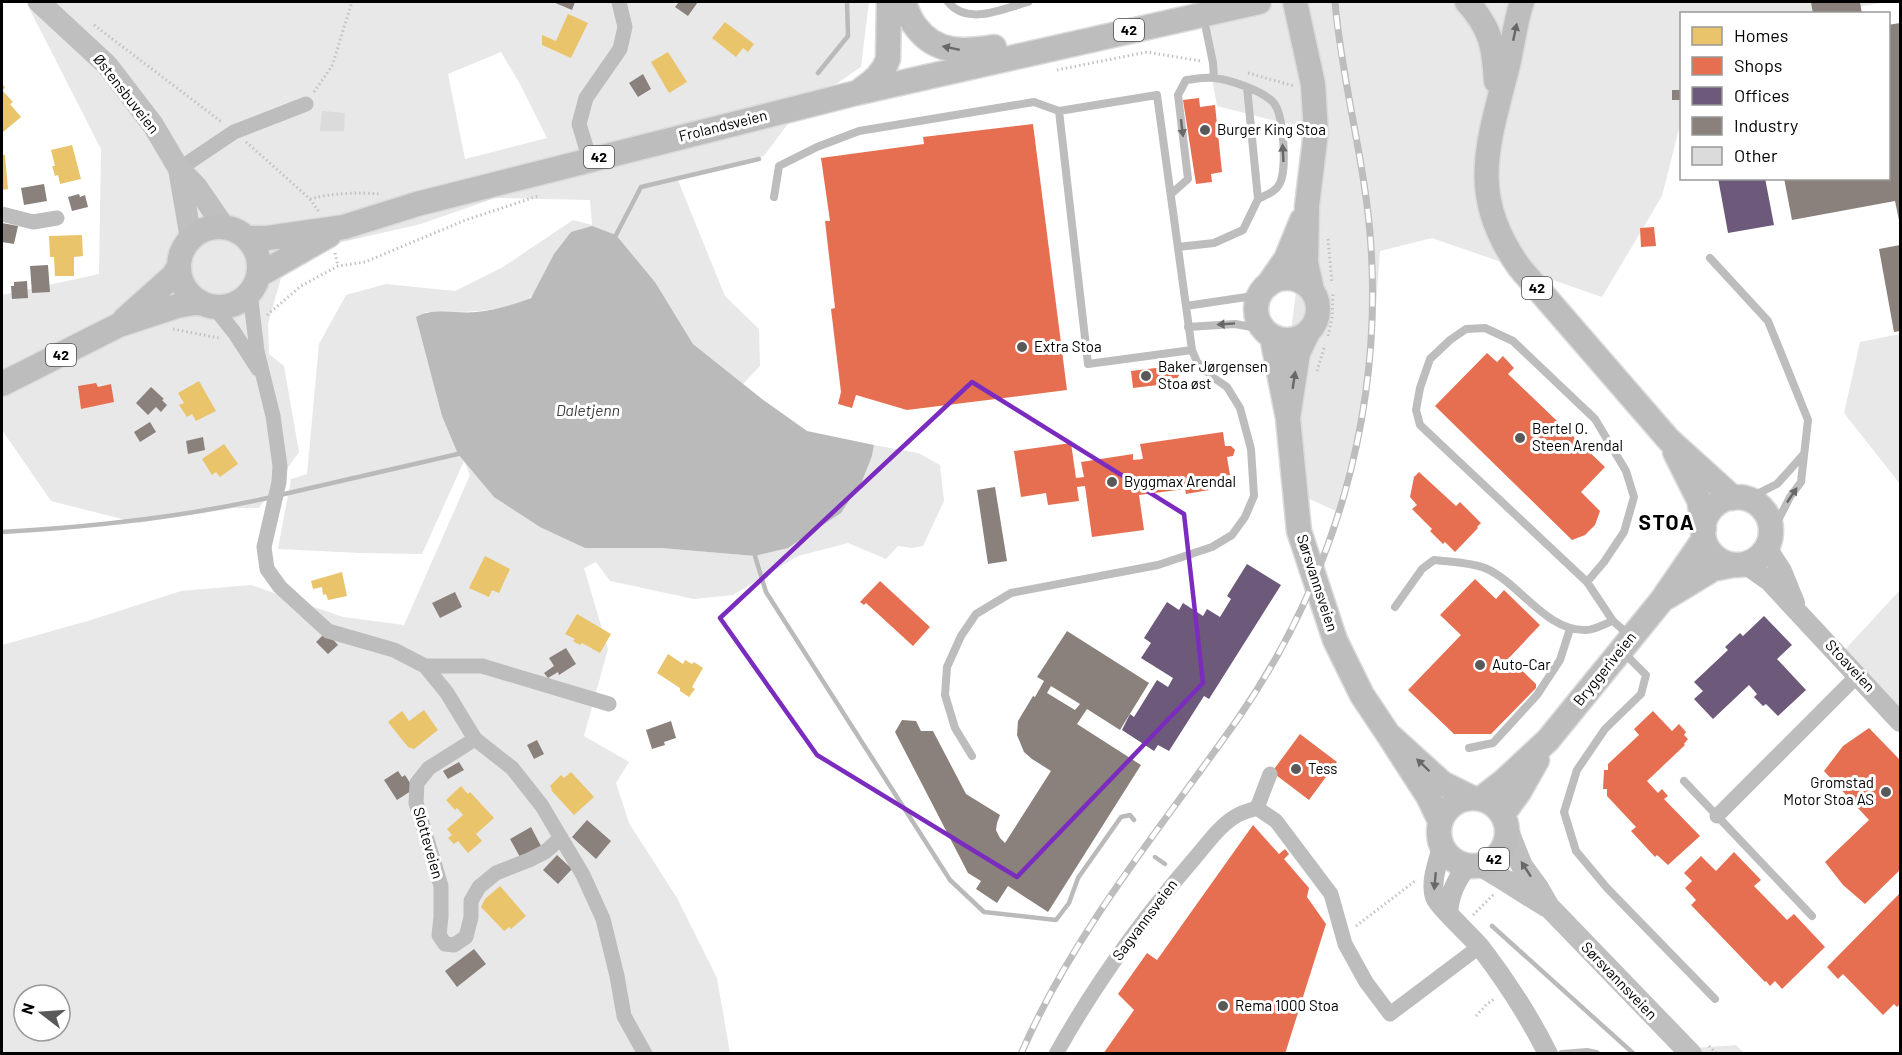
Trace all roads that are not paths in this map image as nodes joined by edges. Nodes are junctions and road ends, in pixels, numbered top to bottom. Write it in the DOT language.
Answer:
graph roads {
  1 [pos="39,2"];
  2 [pos="619,2"];
  3 [pos="889,2"];
  4 [pos="903,2"];
  5 [pos="948,2"];
  6 [pos="1028,2"];
  7 [pos="1295,2"];
  8 [pos="1467,2"];
  9 [pos="1522,2"];
  10 [pos="1253,3"];
  11 [pos="1206,29"];
  12 [pos="1069,43"];
  13 [pos="1214,78"];
  14 [pos="1247,87"];
  15 [pos="856,93"];
  16 [pos="1497,103"];
  17 [pos="306,104"];
  18 [pos="1059,111"];
  19 [pos="590,160"];
  20 [pos="179,169"];
  21 [pos="1171,194"];
  22 [pos="774,196"];
  23 [pos="1258,199"];
  24 [pos="1307,206"];
  25 [pos="2,214"];
  26 [pos="57,218"];
  27 [pos="224,227"];
  28 [pos="344,227"];
  29 [pos="247,238"];
  30 [pos="190,239"];
  31 [pos="1178,247"];
  32 [pos="1710,258"];
  33 [pos="179,267"];
  34 [pos="255,284"];
  35 [pos="1264,290"];
  36 [pos="1312,290"];
  37 [pos="207,305"];
  38 [pos="1186,306"];
  39 [pos="119,325"];
  40 [pos="1188,327"];
  41 [pos="1268,333"];
  42 [pos="1307,334"];
  43 [pos="1192,350"];
  44 [pos="263,377"];
  45 [pos="2,384"];
  46 [pos="1288,418"];
  47 [pos="1669,440"];
  48 [pos="1804,454"];
  49 [pos="1740,498"];
  50 [pos="1704,533"];
  51 [pos="1769,541"];
  52 [pos="1739,565"];
  53 [pos="1587,582"];
  54 [pos="1662,600"];
  55 [pos="1395,607"];
  56 [pos="1798,611"];
  57 [pos="1570,629"];
  58 [pos="1621,636"];
  59 [pos="425,666"];
  60 [pos="1858,675"];
  61 [pos="609,704"];
  62 [pos="1900,722"];
  63 [pos="1388,734"];
  64 [pos="475,739"];
  65 [pos="1548,740"];
  66 [pos="1468,748"];
  67 [pos="972,756"];
  68 [pos="1270,774"];
  69 [pos="1684,781"];
  70 [pos="1476,798"];
  71 [pos="1257,808"];
  72 [pos="1717,816"];
  73 [pos="1440,821"];
  74 [pos="1505,821"];
  75 [pos="561,838"];
  76 [pos="1442,847"];
  77 [pos="1474,866"];
  78 [pos="1549,907"];
  79 [pos="1448,912"];
  80 [pos="1812,916"];
  81 [pos="1479,947"];
  82 [pos="1715,999"];
  83 [pos="645,1053"];
  84 [pos="1056,1053"];
  85 [pos="1548,1053"];
  86 [pos="1562,1053"];
  87 [pos="1596,1053"];
  88 [pos="1691,1053"];
  1 -- 20 [label="main road, Østensbuveien"];
  2 -- 19 [label="street"];
  3 -- 15 [label="main road, Frolandsveien / 42"];
  12 -- 4 [label="main road, Frolandsveien / 42, one-way"];
  5 -- 6 [label="lane"];
  7 -- 24 [label="main road"];
  8 -- 16 [label="main road, 42"];
  16 -- 9 [label="main road, 42, one-way"];
  10 -- 12 [label="main road, Frolandsveien / 42"];
  11 -- 13 [label="lane"];
  12 -- 15 [label="main road, Frolandsveien / 42"];
  13 -- 14 [label="lane"];
  13 -- 21 [label="lane, one-way"];
  14 -- 23 [label="lane"];
  23 -- 14 [label="lane, one-way"];
  15 -- 19 [label="main road, Frolandsveien / 42"];
  16 -- 47 [label="main road, 42"];
  17 -- 20 [label="street"];
  18 -- 21 [label="lane"];
  18 -- 22 [label="lane"];
  18 -- 43 [label="lane"];
  19 -- 28 [label="main road, Frolandsveien / 42"];
  20 -- 27 [label="main road, Østensbuveien"];
  20 -- 30 [label="main road, Østensbuveien"];
  21 -- 31 [label="lane"];
  23 -- 31 [label="lane"];
  24 -- 35 [label="main road"];
  24 -- 36 [label="main road"];
  25 -- 26 [label="street"];
  27 -- 29 [label="main road, 42"];
  27 -- 30 [label="main road"];
  28 -- 29 [label="main road, Frolandsveien / 42"];
  28 -- 34 [label="main road, Frolandsveien / 42"];
  29 -- 34 [label="main road"];
  30 -- 33 [label="main road, 42"];
  31 -- 38 [label="lane"];
  32 -- 48 [label="lane"];
  33 -- 37 [label="main road"];
  33 -- 39 [label="main road, 42"];
  34 -- 37 [label="main road, 42"];
  34 -- 44 [label="street"];
  35 -- 36 [label="main road"];
  35 -- 38 [label="lane"];
  35 -- 41 [label="main road"];
  36 -- 42 [label="main road"];
  37 -- 39 [label="main road, 42"];
  37 -- 44 [label="street"];
  38 -- 40 [label="lane"];
  39 -- 45 [label="main road, 42"];
  41 -- 40 [label="lane, one-way"];
  40 -- 43 [label="lane"];
  41 -- 42 [label="main road"];
  41 -- 46 [label="main road, Sørsvannsveien"];
  46 -- 42 [label="main road, Sørsvannsveien, one-way"];
  43 -- 67 [label="lane"];
  44 -- 59 [label="street"];
  46 -- 63 [label="main road, Sørsvannsveien"];
  47 -- 49 [label="main road, 42"];
  47 -- 50 [label="main road, 42"];
  48 -- 49 [label="lane"];
  51 -- 48 [label="lane, one-way"];
  49 -- 50 [label="main road, 42"];
  49 -- 51 [label="main road, 42"];
  50 -- 52 [label="main road, 42"];
  50 -- 54 [label="main road, Bryggeriveien / 42"];
  51 -- 52 [label="main road, 42"];
  51 -- 56 [label="street, Stoaveien"];
  52 -- 54 [label="main road, Bryggeriveien / 42"];
  52 -- 56 [label="street, Stoaveien"];
  53 -- 53 [label="lane"];
  53 -- 58 [label="lane"];
  54 -- 58 [label="main road, Bryggeriveien / 42"];
  55 -- 57 [label="lane"];
  56 -- 60 [label="street, Stoaveien"];
  57 -- 58 [label="lane"];
  57 -- 66 [label="lane"];
  58 -- 65 [label="main road, Bryggeriveien / 42"];
  58 -- 82 [label="lane"];
  59 -- 61 [label="street"];
  59 -- 64 [label="street"];
  60 -- 62 [label="street, Stoaveien"];
  60 -- 72 [label="street"];
  70 -- 63 [label="main road, Sørsvannsveien, one-way"];
  63 -- 73 [label="main road, Sørsvannsveien"];
  64 -- 75 [label="street"];
  64 -- 75 [label="street, Slotteveien"];
  65 -- 70 [label="main road, Bryggeriveien / 42"];
  65 -- 74 [label="main road, Bryggeriveien / 42"];
  68 -- 71 [label="street"];
  69 -- 72 [label="lane"];
  70 -- 73 [label="main road, 42"];
  70 -- 74 [label="main road"];
  71 -- 81 [label="street"];
  71 -- 84 [label="street, Sagvannsveien"];
  72 -- 80 [label="lane"];
  73 -- 76 [label="main road"];
  74 -- 77 [label="main road, 42"];
  78 -- 74 [label="main road, Sørsvannsveien, one-way"];
  75 -- 83 [label="street"];
  76 -- 77 [label="main road, 42"];
  76 -- 79 [label="street, one-way"];
  77 -- 78 [label="main road, Sørsvannsveien"];
  77 -- 79 [label="street"];
  78 -- 88 [label="main road, Sørsvannsveien"];
  79 -- 81 [label="street"];
  81 -- 85 [label="street"];
  86 -- 87 [label="lane"];
}
